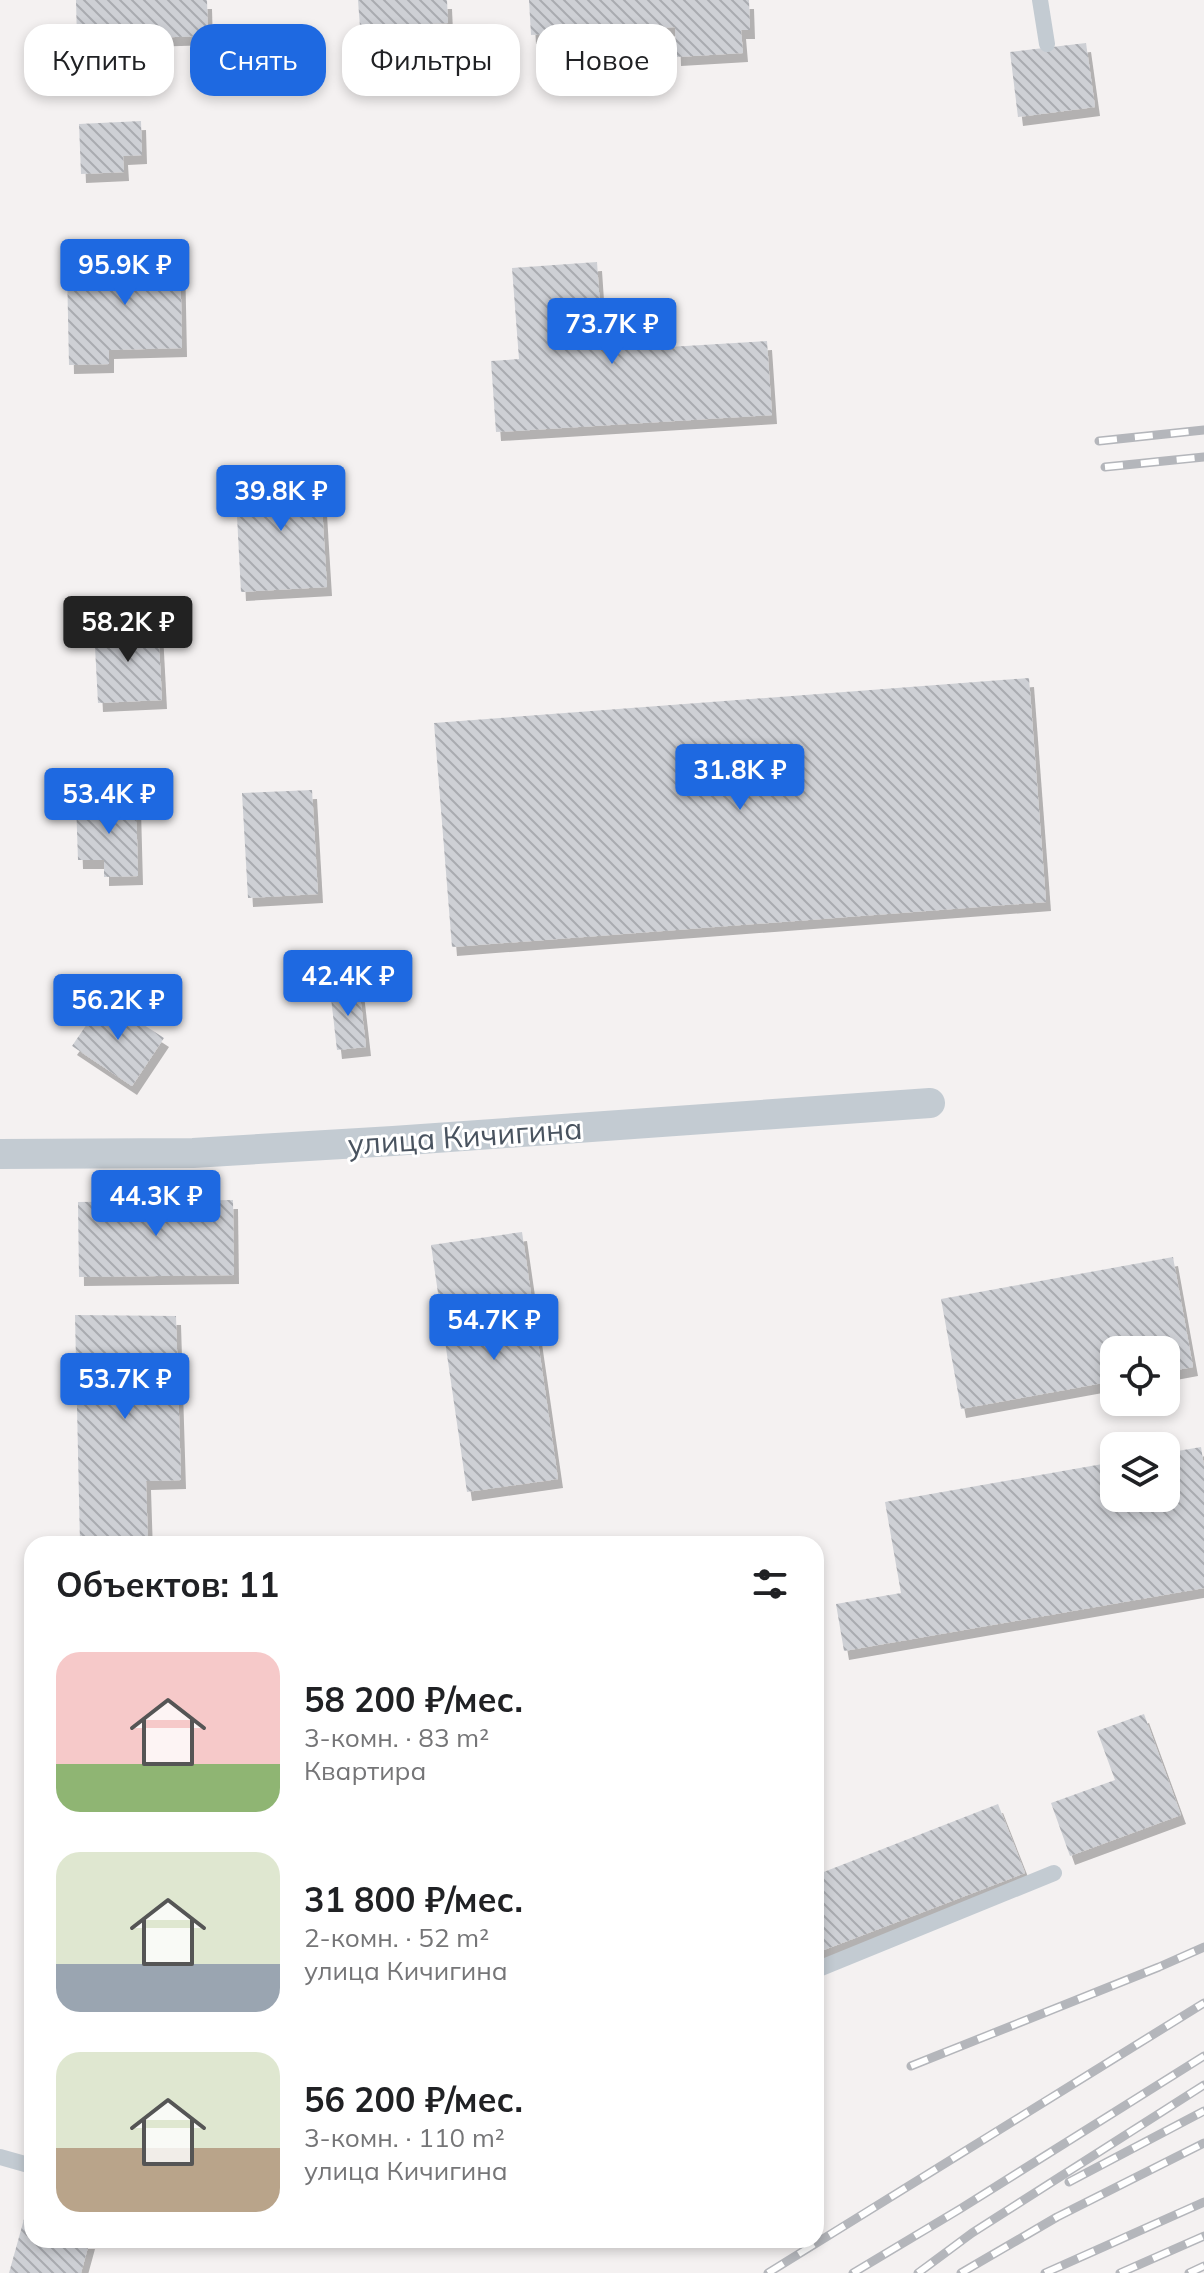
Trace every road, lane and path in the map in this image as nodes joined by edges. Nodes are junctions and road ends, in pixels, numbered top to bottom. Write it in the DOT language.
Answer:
graph roads {
  1 [pos="1040,0"];
  2 [pos="1047,44"];
  3 [pos="930,1103"];
  4 [pos="0,1154"];
  5 [pos="1054,1873"];
  6 [pos="824,1967"];
  7 [pos="0,2157"];
  8 [pos="24,2164"];
  1 -- 2 [label="lane"];
  3 -- 4 [label="street, улица Кичигина"];
  5 -- 6 [label="lane"];
  7 -- 8 [label="lane"];
}
